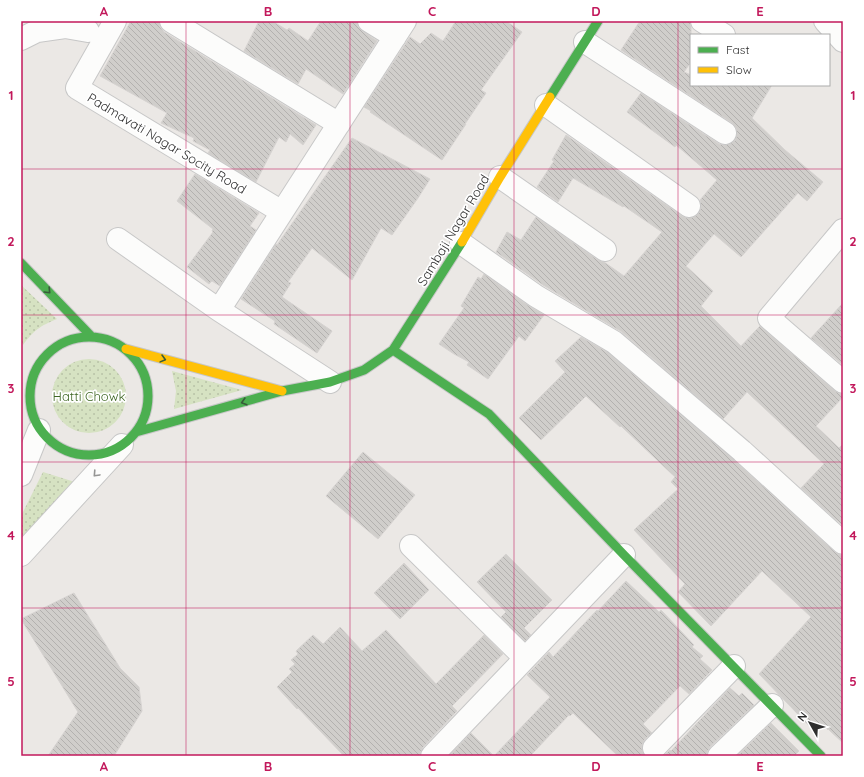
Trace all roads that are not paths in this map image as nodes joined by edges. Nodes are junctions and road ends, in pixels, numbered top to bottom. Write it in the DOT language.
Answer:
graph roads {
  1 [pos="114,21"];
  2 [pos="171,21"];
  3 [pos="368,21"];
  4 [pos="598,21"];
  5 [pos="702,21"];
  6 [pos="825,21"];
  7 [pos="400,29"];
  8 [pos="31,30"];
  9 [pos="88,31"];
  10 [pos="722,34"];
  11 [pos="843,41"];
  12 [pos="585,42"];
  13 [pos="546,105"];
  14 [pos="339,124"];
  15 [pos="725,133"];
  16 [pos="500,177"];
  17 [pos="689,206"];
  18 [pos="282,212"];
  19 [pos="843,230"];
  20 [pos="118,239"];
  21 [pos="461,243"];
  22 [pos="604,250"];
  23 [pos="21,263"];
  24 [pos="219,310"];
  25 [pos="91,336"];
  26 [pos="126,349"];
  27 [pos="393,350"];
  28 [pos="24,380"];
  29 [pos="330,382"];
  30 [pos="843,382"];
  31 [pos="282,391"];
  32 [pos="29,394"];
  33 [pos="39,430"];
  34 [pos="129,439"];
  35 [pos="21,475"];
  36 [pos="843,543"];
  37 [pos="411,546"];
  38 [pos="21,555"];
  39 [pos="624,555"];
  40 [pos="525,658"];
  41 [pos="734,666"];
  42 [pos="772,705"];
  43 [pos="654,748"];
  44 [pos="819,755"];
  45 [pos="432,756"];
  46 [pos="719,756"];
  1 -- 18 [label="street, Padmavati Nagar Socity Road"];
  2 -- 14 [label="street"];
  3 -- 7 [label="street"];
  4 -- 12 [label="street, Sambaji Nagar Road"];
  5 -- 10 [label="street"];
  6 -- 11 [label="street"];
  7 -- 14 [label="street"];
  8 -- 9 [label="street"];
  12 -- 13 [label="street, Sambaji Nagar Road"];
  12 -- 15 [label="street"];
  13 -- 16 [label="street, Sambaji Nagar Road"];
  13 -- 17 [label="street"];
  14 -- 18 [label="street"];
  16 -- 21 [label="street, Sambaji Nagar Road"];
  16 -- 22 [label="street"];
  18 -- 24 [label="street"];
  19 -- 30 [label="street"];
  20 -- 24 [label="street"];
  21 -- 27 [label="street, Sambaji Nagar Road"];
  21 -- 36 [label="street"];
  23 -- 25 [label="street, one-way"];
  24 -- 29 [label="street"];
  25 -- 26 [label="street"];
  25 -- 32 [label="street"];
  26 -- 31 [label="street, Sambaji Nagar Road, one-way"];
  26 -- 34 [label="street"];
  27 -- 29 [label="street, Sambaji Nagar Road"];
  27 -- 39 [label="street"];
  28 -- 32 [label="street"];
  29 -- 31 [label="street, Sambaji Nagar Road"];
  31 -- 34 [label="street, Sambaji Nagar Road, one-way"];
  32 -- 33 [label="street"];
  33 -- 34 [label="street"];
  33 -- 35 [label="street"];
  34 -- 38 [label="street, one-way"];
  37 -- 40 [label="street"];
  39 -- 40 [label="street"];
  39 -- 41 [label="street"];
  40 -- 45 [label="street"];
  41 -- 42 [label="street"];
  41 -- 43 [label="street"];
  42 -- 44 [label="street"];
  42 -- 46 [label="street"];
}
